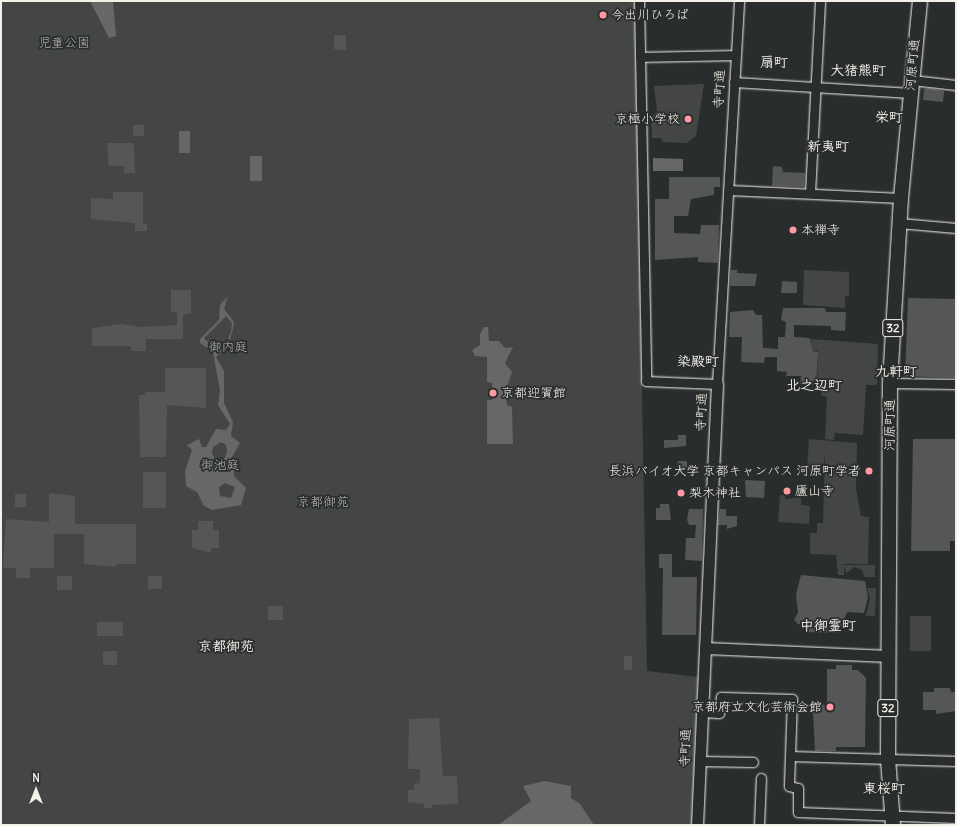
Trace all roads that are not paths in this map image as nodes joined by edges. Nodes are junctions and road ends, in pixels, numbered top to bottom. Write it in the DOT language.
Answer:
graph roads {
  1 [pos="639,1"];
  2 [pos="739,1"];
  3 [pos="820,1"];
  4 [pos="920,1"];
  5 [pos="735,55"];
  6 [pos="640,57"];
  7 [pos="734,82"];
  8 [pos="956,85"];
  9 [pos="816,87"];
  10 [pos="911,87"];
  11 [pos="729,190"];
  12 [pos="810,193"];
  13 [pos="901,198"];
  14 [pos="899,223"];
  15 [pos="956,228"];
  16 [pos="890,383"];
  17 [pos="718,384"];
  18 [pos="956,384"];
  19 [pos="704,648"];
  20 [pos="888,656"];
  21 [pos="702,712"];
  22 [pos="790,756"];
  23 [pos="888,759"];
  24 [pos="700,761"];
  25 [pos="956,761"];
  26 [pos="753,762"];
  27 [pos="761,778"];
  28 [pos="956,818"];
  29 [pos="892,820"];
  30 [pos="697,825"];
  31 [pos="759,825"];
  1 -- 6 [label="street"];
  2 -- 5 [label="street, 寺町通"];
  3 -- 9 [label="street"];
  4 -- 10 [label="main road, 河原町通 / 32"];
  5 -- 6 [label="street"];
  5 -- 7 [label="street, 寺町通"];
  6 -- 17 [label="street"];
  7 -- 9 [label="street"];
  7 -- 11 [label="street, 寺町通"];
  8 -- 10 [label="street"];
  9 -- 10 [label="street"];
  9 -- 12 [label="street"];
  10 -- 13 [label="main road, 河原町通 / 32"];
  11 -- 12 [label="street"];
  11 -- 17 [label="street, 寺町通"];
  12 -- 13 [label="street"];
  13 -- 14 [label="main road, 河原町通 / 32"];
  14 -- 15 [label="street"];
  14 -- 16 [label="main road, 河原町通 / 32"];
  16 -- 18 [label="street"];
  16 -- 20 [label="main road, 河原町通 / 32"];
  17 -- 19 [label="street, 寺町通"];
  19 -- 20 [label="street"];
  19 -- 21 [label="street, 寺町通"];
  20 -- 23 [label="main road, 河原町通 / 32"];
  21 -- 22 [label="street"];
  21 -- 24 [label="street, 寺町通"];
  22 -- 23 [label="street"];
  22 -- 29 [label="street"];
  23 -- 25 [label="street"];
  23 -- 29 [label="main road, 河原町通 / 32"];
  24 -- 26 [label="street"];
  24 -- 30 [label="street, 寺町通"];
  27 -- 31 [label="street"];
  28 -- 29 [label="street"];
}
